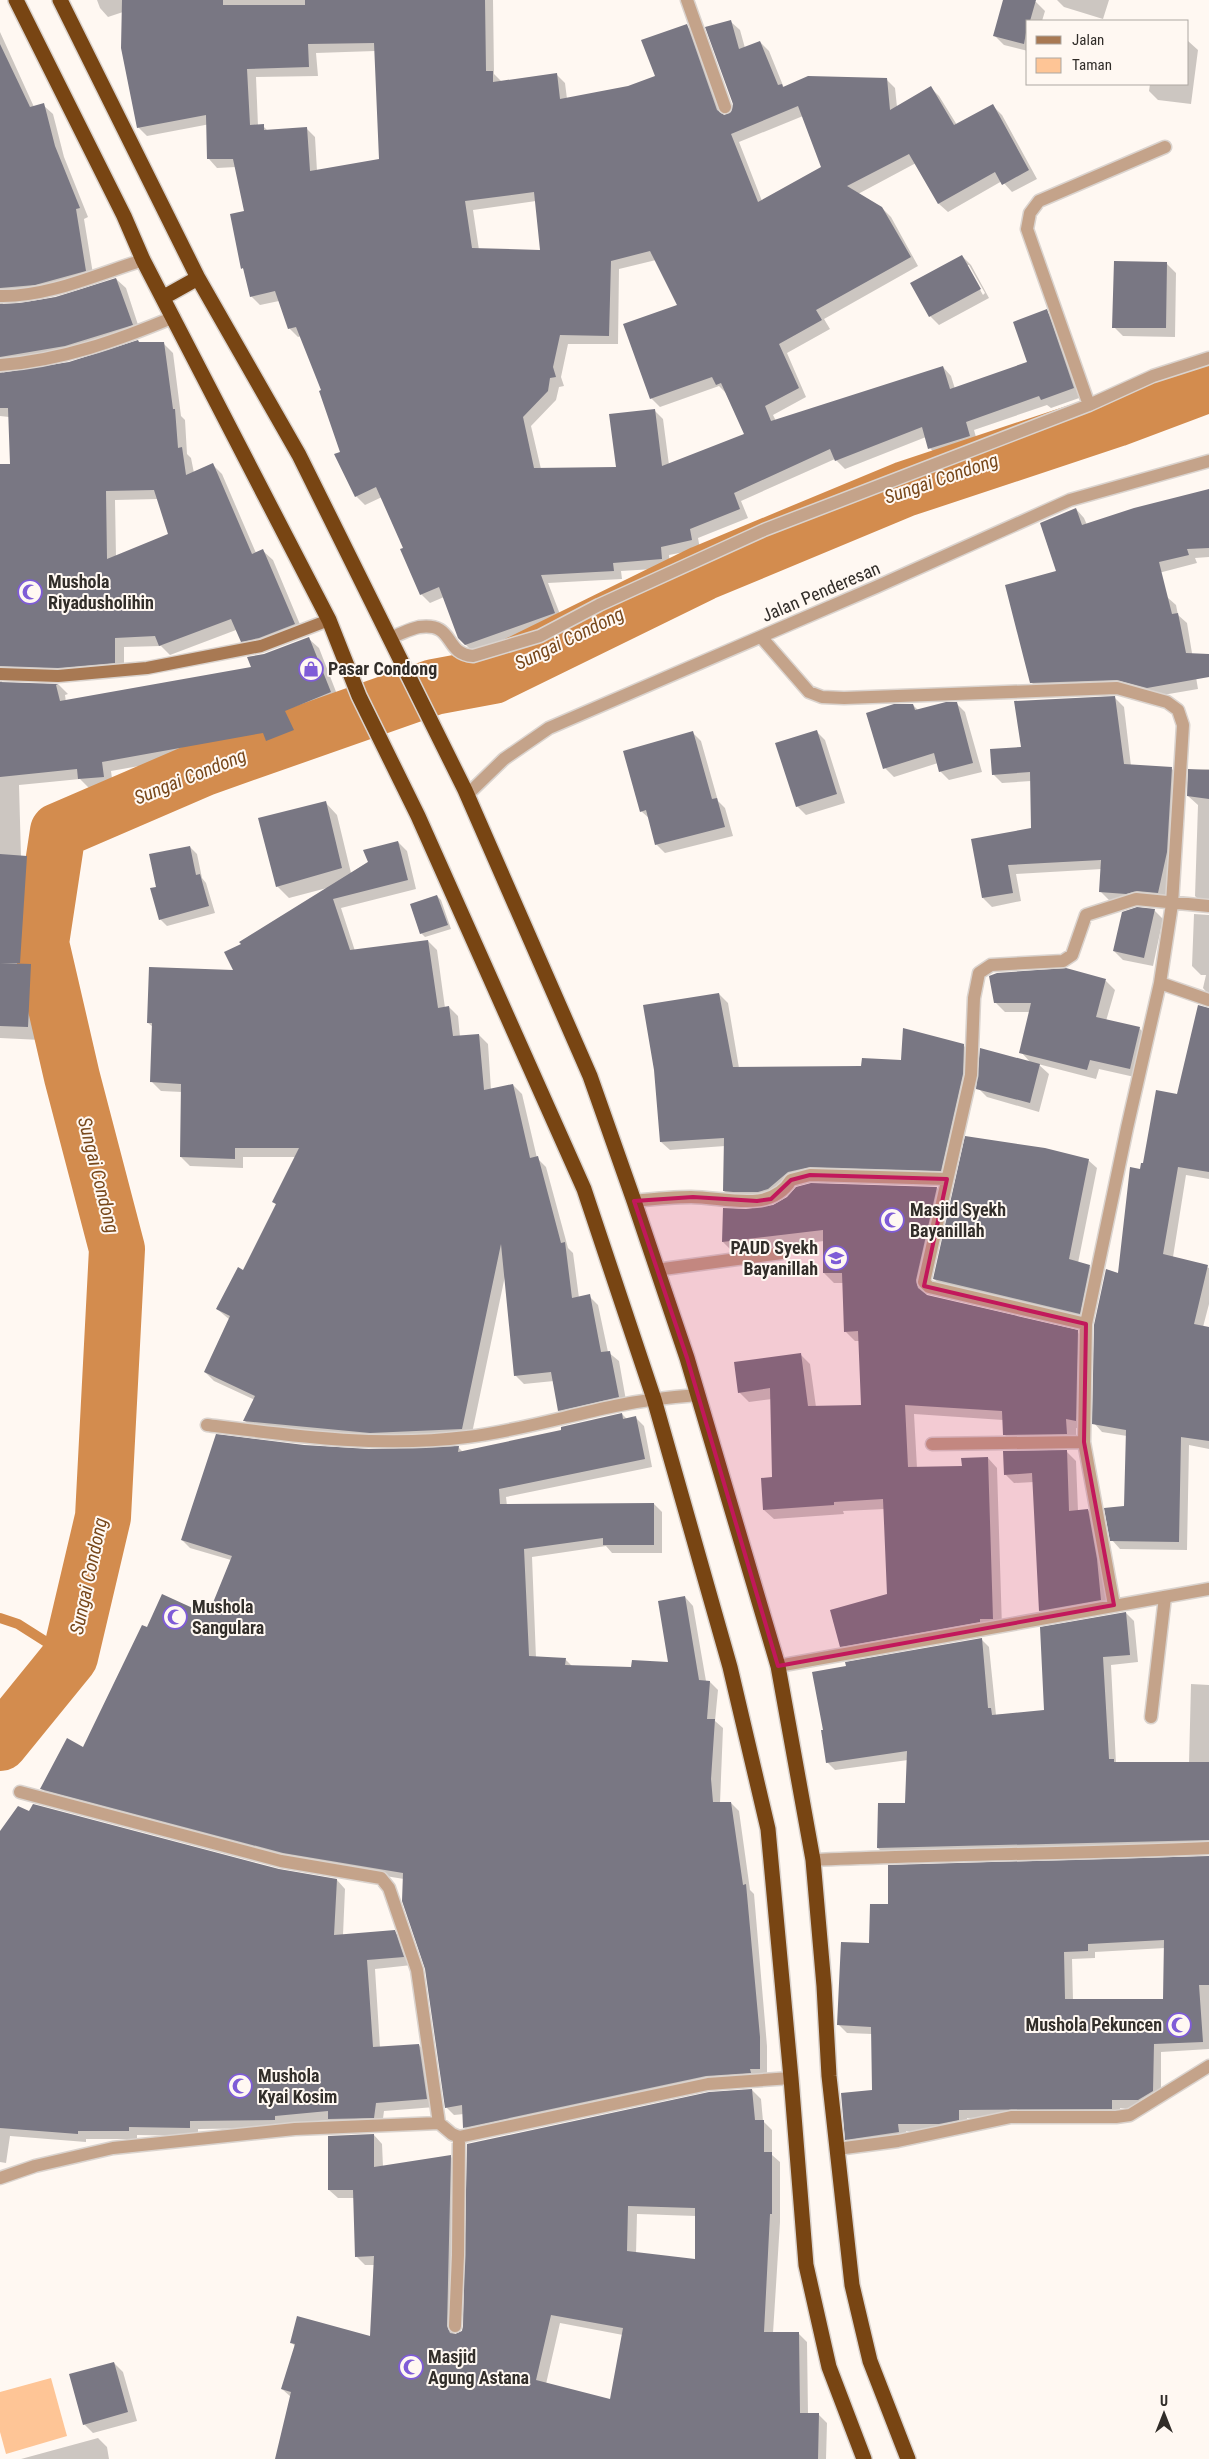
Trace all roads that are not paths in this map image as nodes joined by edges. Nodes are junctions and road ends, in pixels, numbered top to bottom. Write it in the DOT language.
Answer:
graph roads {
  1 [pos="16,0"];
  2 [pos="60,0"];
  3 [pos="688,0"];
  4 [pos="725,107"];
  5 [pos="1165,147"];
  6 [pos="143,260"];
  7 [pos="198,278"];
  8 [pos="0,296"];
  9 [pos="164,298"];
  10 [pos="174,317"];
  11 [pos="1209,358"];
  12 [pos="0,365"];
  13 [pos="1089,405"];
  14 [pos="1209,461"];
  15 [pos="329,620"];
  16 [pos="761,637"];
  17 [pos="389,638"];
  18 [pos="0,674"];
  19 [pos="466,792"];
  20 [pos="1172,904"];
  21 [pos="1209,906"];
  22 [pos="1160,983"];
  23 [pos="1209,1000"];
  24 [pos="947,1179"];
  25 [pos="634,1201"];
  26 [pos="782,1254"];
  27 [pos="656,1270"];
  28 [pos="1086,1324"];
  29 [pos="698,1395"];
  30 [pos="654,1399"];
  31 [pos="207,1425"];
  32 [pos="1084,1442"];
  33 [pos="932,1444"];
  34 [pos="1209,1589"];
  35 [pos="1165,1596"];
  36 [pos="1114,1605"];
  37 [pos="778,1666"];
  38 [pos="1151,1717"];
  39 [pos="20,1792"];
  40 [pos="1209,1848"];
  41 [pos="813,1860"];
  42 [pos="1209,2066"];
  43 [pos="792,2078"];
  44 [pos="439,2123"];
  45 [pos="459,2137"];
  46 [pos="837,2149"];
  47 [pos="0,2178"];
  48 [pos="455,2326"];
  49 [pos="864,2459"];
  50 [pos="908,2459"];
  1 -- 6 [label="highway"];
  2 -- 7 [label="highway"];
  3 -- 4 [label="street"];
  5 -- 13 [label="street"];
  6 -- 8 [label="street"];
  6 -- 9 [label="highway"];
  7 -- 9 [label="highway"];
  7 -- 17 [label="highway"];
  9 -- 10 [label="highway"];
  10 -- 12 [label="street"];
  10 -- 15 [label="highway"];
  11 -- 13 [label="street"];
  13 -- 17 [label="street"];
  14 -- 16 [label="street, Jalan Penderesan"];
  15 -- 18 [label="street"];
  15 -- 30 [label="highway"];
  16 -- 19 [label="street, Jalan Penderesan"];
  16 -- 20 [label="street"];
  17 -- 19 [label="highway"];
  19 -- 25 [label="highway"];
  20 -- 21 [label="street"];
  20 -- 22 [label="street"];
  20 -- 24 [label="street"];
  22 -- 23 [label="street"];
  22 -- 28 [label="street"];
  24 -- 25 [label="street"];
  24 -- 28 [label="street"];
  25 -- 27 [label="highway"];
  26 -- 27 [label="street"];
  27 -- 29 [label="highway"];
  28 -- 32 [label="street"];
  29 -- 30 [label="street"];
  29 -- 37 [label="highway"];
  30 -- 31 [label="street"];
  30 -- 43 [label="highway"];
  32 -- 33 [label="street"];
  32 -- 36 [label="street"];
  34 -- 35 [label="street"];
  35 -- 36 [label="street"];
  35 -- 38 [label="street"];
  36 -- 37 [label="street"];
  37 -- 41 [label="highway"];
  39 -- 44 [label="street"];
  40 -- 41 [label="street"];
  41 -- 46 [label="highway"];
  42 -- 46 [label="street"];
  43 -- 45 [label="street"];
  43 -- 49 [label="highway"];
  44 -- 45 [label="street"];
  44 -- 47 [label="street"];
  45 -- 48 [label="street"];
  46 -- 50 [label="highway"];
}
